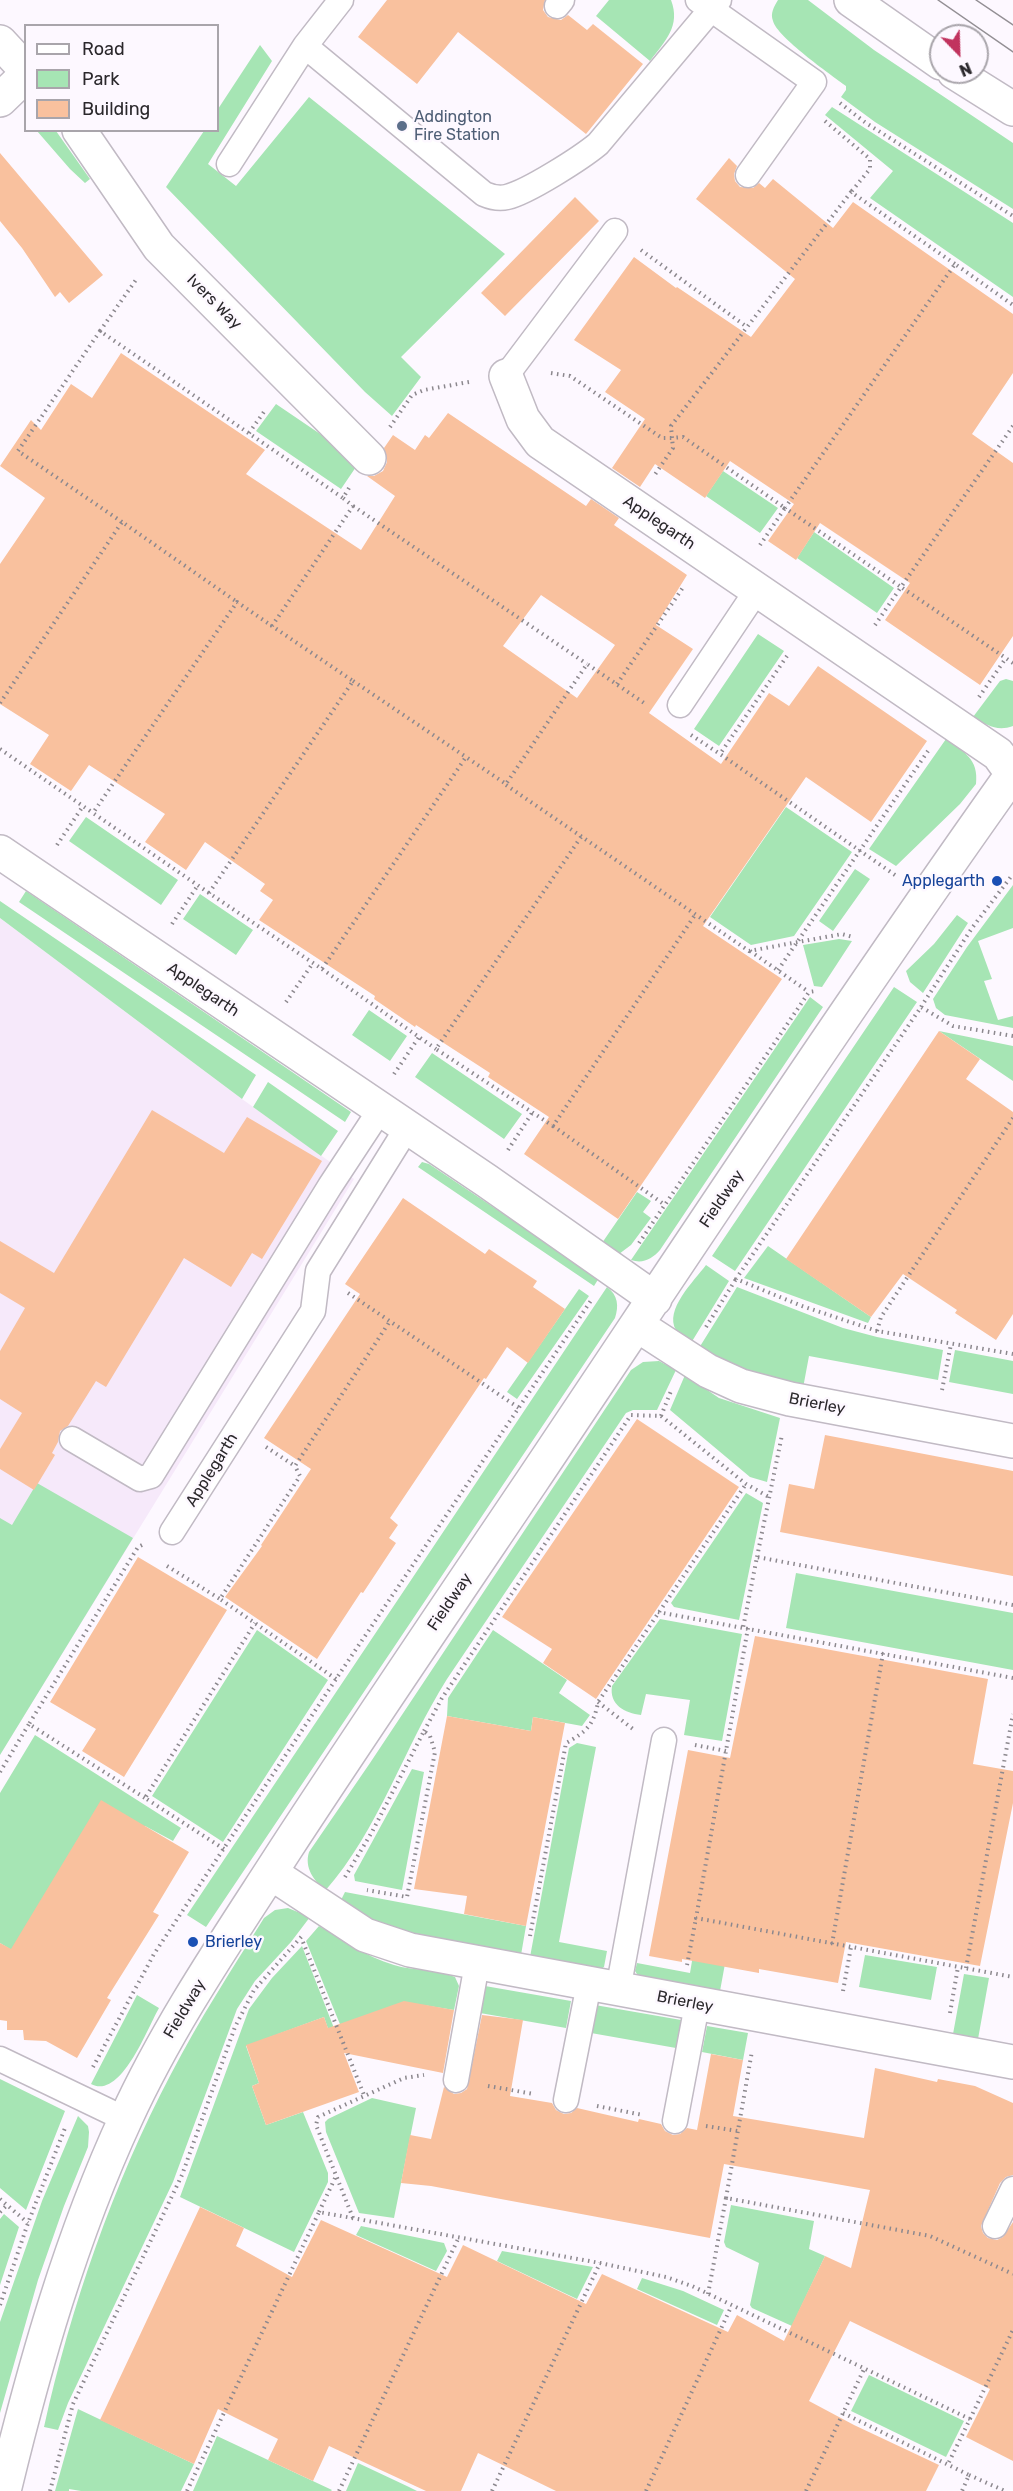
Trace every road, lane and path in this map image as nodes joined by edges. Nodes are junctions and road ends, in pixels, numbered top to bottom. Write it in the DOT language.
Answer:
graph roads {
  1 [pos="341,0"];
  2 [pos="851,0"];
  3 [pos="710,3"];
  4 [pos="0,42"];
  5 [pos="304,46"];
  6 [pos="929,55"];
  7 [pos="24,70"];
  8 [pos="24,74"];
  9 [pos="814,82"];
  10 [pos="973,84"];
  11 [pos="0,100"];
  12 [pos="1013,109"];
  13 [pos="80,132"];
  14 [pos="229,164"];
  15 [pos="748,175"];
  16 [pos="851,192"];
  17 [pos="1013,216"];
  18 [pos="615,231"];
  19 [pos="159,247"];
  20 [pos="955,264"];
  21 [pos="1013,304"];
  22 [pos="747,327"];
  23 [pos="100,331"];
  24 [pos="506,376"];
  25 [pos="1013,426"];
  26 [pos="672,438"];
  27 [pos="369,458"];
  28 [pos="343,498"];
  29 [pos="353,506"];
  30 [pos="785,508"];
  31 [pos="122,522"];
  32 [pos="705,555"];
  33 [pos="748,583"];
  34 [pos="902,587"];
  35 [pos="237,602"];
  36 [pos="808,625"];
  37 [pos="272,626"];
  38 [pos="854,657"];
  39 [pos="1006,658"];
  40 [pos="1013,663"];
  41 [pos="587,664"];
  42 [pos="353,681"];
  43 [pos="617,684"];
  44 [pos="0,703"];
  45 [pos="655,710"];
  46 [pos="681,717"];
  47 [pos="953,724"];
  48 [pos="0,749"];
  49 [pos="720,754"];
  50 [pos="466,757"];
  51 [pos="1013,774"];
  52 [pos="506,784"];
  53 [pos="84,806"];
  54 [pos="93,813"];
  55 [pos="581,837"];
  56 [pos="0,852"];
  57 [pos="860,852"];
  58 [pos="1013,874"];
  59 [pos="35,876"];
  60 [pos="198,885"];
  61 [pos="209,892"];
  62 [pos="926,895"];
  63 [pos="695,915"];
  64 [pos="797,942"];
  65 [pos="749,951"];
  66 [pos="151,954"];
  67 [pos="884,956"];
  68 [pos="313,963"];
  69 [pos="322,969"];
  70 [pos="778,970"];
  71 [pos="826,991"];
  72 [pos="809,992"];
  73 [pos="921,1007"];
  74 [pos="266,1032"];
  75 [pos="1013,1036"];
  76 [pos="436,1049"];
  77 [pos="1013,1118"];
  78 [pos="393,1119"];
  79 [pos="553,1126"];
  80 [pos="665,1205"];
  81 [pos="613,1270"];
  82 [pos="736,1279"];
  83 [pos="340,1288"];
  84 [pos="646,1312"];
  85 [pos="390,1321"];
  86 [pos="877,1331"];
  87 [pos="951,1344"];
  88 [pos="1013,1354"];
  89 [pos="686,1357"];
  90 [pos="790,1399"];
  91 [pos="519,1408"];
  92 [pos="936,1427"];
  93 [pos="72,1439"];
  94 [pos="1013,1441"];
  95 [pos="746,1484"];
  96 [pos="769,1497"];
  97 [pos="172,1532"];
  98 [pos="138,1547"];
  99 [pos="147,1553"];
  100 [pos="758,1557"];
  101 [pos="165,1564"];
  102 [pos="220,1599"];
  103 [pos="1013,1605"];
  104 [pos="658,1612"];
  105 [pos="255,1623"];
  106 [pos="746,1628"];
  107 [pos="883,1653"];
  108 [pos="1013,1678"];
  109 [pos="336,1679"];
  110 [pos="1013,1716"];
  111 [pos="29,1724"];
  112 [pos="424,1731"];
  113 [pos="664,1740"];
  114 [pos="0,1772"];
  115 [pos="145,1798"];
  116 [pos="224,1849"];
  117 [pos="270,1873"];
  118 [pos="332,1895"];
  119 [pos="696,1918"];
  120 [pos="302,1937"];
  121 [pos="832,1944"];
  122 [pos="851,1947"];
  123 [pos="625,1956"];
  124 [pos="477,1964"];
  125 [pos="958,1967"];
  126 [pos="966,1968"];
  127 [pos="524,1972"];
  128 [pos="1013,1977"];
  129 [pos="604,1987"];
  130 [pos="696,2005"];
  131 [pos="758,2016"];
  132 [pos="836,2030"];
  133 [pos="944,2049"];
  134 [pos="0,2059"];
  135 [pos="1013,2062"];
  136 [pos="90,2071"];
  137 [pos="456,2080"];
  138 [pos="364,2094"];
  139 [pos="566,2100"];
  140 [pos="125,2119"];
  141 [pos="68,2121"];
  142 [pos="675,2121"];
  143 [pos="738,2131"];
  144 [pos="336,2176"];
  145 [pos="1013,2189"];
  146 [pos="726,2198"];
  147 [pos="0,2199"];
  148 [pos="7,2205"];
  149 [pos="0,2212"];
  150 [pos="319,2212"];
  151 [pos="353,2218"];
  152 [pos="28,2223"];
  153 [pos="995,2226"];
  154 [pos="459,2239"];
  155 [pos="600,2263"];
  156 [pos="1013,2274"];
  157 [pos="708,2294"];
  158 [pos="0,2304"];
  159 [pos="732,2306"];
  160 [pos="1013,2330"];
  161 [pos="865,2367"];
  162 [pos="843,2413"];
  163 [pos="970,2419"];
  164 [pos="948,2464"];
  165 [pos="969,2475"];
  166 [pos="4,2491"];
  167 [pos="50,2491"];
  168 [pos="188,2491"];
  169 [pos="339,2491"];
  170 [pos="492,2491"];
  171 [pos="646,2491"];
  172 [pos="806,2491"];
  173 [pos="962,2491"];
  174 [pos="1005,2491"];
  1 -- 5 [label="lane"];
  2 -- 6 [label="street"];
  3 -- 5 [label="lane"];
  3 -- 9 [label="lane"];
  4 -- 7 [label="street"];
  5 -- 14 [label="lane"];
  8 -- 11 [label="street"];
  9 -- 15 [label="lane"];
  9 -- 16 [label="path"];
  9 -- 17 [label="path"];
  10 -- 12 [label="street"];
  13 -- 19 [label="street, Ivers Way"];
  16 -- 20 [label="path"];
  16 -- 22 [label="path"];
  18 -- 22 [label="path"];
  18 -- 24 [label="lane"];
  19 -- 23 [label="path"];
  19 -- 27 [label="street, Ivers Way"];
  20 -- 21 [label="path"];
  20 -- 30 [label="path"];
  22 -- 26 [label="path"];
  23 -- 28 [label="path"];
  23 -- 31 [label="path"];
  24 -- 26 [label="path"];
  24 -- 27 [label="path"];
  24 -- 32 [label="street, Applegarth"];
  25 -- 34 [label="path"];
  26 -- 30 [label="path"];
  27 -- 28 [label="path"];
  28 -- 29 [label="path"];
  29 -- 37 [label="path"];
  29 -- 41 [label="path"];
  30 -- 33 [label="path"];
  30 -- 34 [label="path"];
  31 -- 35 [label="path"];
  31 -- 44 [label="path"];
  32 -- 33 [label="street, Applegarth"];
  32 -- 43 [label="path"];
  33 -- 36 [label="street, Applegarth"];
  33 -- 46 [label="lane"];
  34 -- 38 [label="path"];
  34 -- 39 [label="path"];
  35 -- 37 [label="path"];
  35 -- 54 [label="path"];
  36 -- 38 [label="street, Applegarth"];
  36 -- 49 [label="path"];
  37 -- 42 [label="path"];
  38 -- 47 [label="street, Applegarth"];
  39 -- 40 [label="path"];
  39 -- 47 [label="path"];
  41 -- 43 [label="path"];
  41 -- 52 [label="path"];
  42 -- 50 [label="path"];
  42 -- 61 [label="path"];
  43 -- 45 [label="path"];
  46 -- 49 [label="path"];
  47 -- 51 [label="street, Applegarth"];
  47 -- 57 [label="path"];
  48 -- 53 [label="path"];
  49 -- 57 [label="path"];
  50 -- 52 [label="path"];
  50 -- 69 [label="path"];
  51 -- 62 [label="street, Fieldway"];
  52 -- 55 [label="path"];
  53 -- 54 [label="path"];
  53 -- 59 [label="path"];
  54 -- 60 [label="path"];
  55 -- 63 [label="path"];
  55 -- 76 [label="path"];
  56 -- 59 [label="street, Applegarth"];
  57 -- 62 [label="path"];
  57 -- 64 [label="path"];
  58 -- 73 [label="path"];
  59 -- 66 [label="street, Applegarth"];
  60 -- 61 [label="path"];
  60 -- 66 [label="path"];
  61 -- 68 [label="path"];
  62 -- 67 [label="street, Fieldway"];
  63 -- 65 [label="path"];
  63 -- 79 [label="path"];
  64 -- 65 [label="path"];
  64 -- 67 [label="path"];
  64 -- 70 [label="path"];
  65 -- 70 [label="path"];
  66 -- 74 [label="street, Applegarth"];
  67 -- 84 [label="street, Fieldway"];
  68 -- 69 [label="path"];
  68 -- 74 [label="path"];
  69 -- 76 [label="path"];
  70 -- 72 [label="path"];
  71 -- 72 [label="path"];
  72 -- 80 [label="path"];
  73 -- 75 [label="path"];
  73 -- 82 [label="path"];
  74 -- 78 [label="street, Applegarth"];
  76 -- 79 [label="path"];
  77 -- 86 [label="path"];
  78 -- 81 [label="street, Applegarth"];
  78 -- 93 [label="lane"];
  78 -- 97 [label="lane, Applegarth"];
  79 -- 80 [label="path"];
  80 -- 81 [label="path"];
  81 -- 84 [label="street, Applegarth"];
  81 -- 91 [label="path"];
  82 -- 86 [label="path"];
  82 -- 89 [label="path"];
  83 -- 85 [label="path"];
  84 -- 89 [label="street, Brierley"];
  84 -- 117 [label="street, Fieldway"];
  85 -- 91 [label="path"];
  85 -- 102 [label="path"];
  86 -- 87 [label="path"];
  87 -- 88 [label="path"];
  87 -- 92 [label="path"];
  89 -- 90 [label="street, Brierley"];
  90 -- 92 [label="street, Brierley"];
  90 -- 96 [label="path"];
  91 -- 109 [label="path"];
  92 -- 94 [label="street, Brierley"];
  95 -- 96 [label="path"];
  95 -- 104 [label="path"];
  95 -- 112 [label="path"];
  96 -- 100 [label="path"];
  97 -- 98 [label="path"];
  98 -- 99 [label="path"];
  98 -- 111 [label="path"];
  100 -- 103 [label="path"];
  100 -- 106 [label="path"];
  101 -- 102 [label="path"];
  102 -- 105 [label="path"];
  104 -- 106 [label="path"];
  104 -- 127 [label="path"];
  105 -- 109 [label="path"];
  105 -- 115 [label="path"];
  106 -- 107 [label="path"];
  106 -- 119 [label="path"];
  107 -- 108 [label="path"];
  107 -- 121 [label="path"];
  109 -- 116 [label="path"];
  110 -- 126 [label="path"];
  111 -- 114 [label="path"];
  111 -- 115 [label="path"];
  112 -- 118 [label="path"];
  112 -- 118 [label="path"];
  113 -- 123 [label="lane"];
  115 -- 116 [label="path"];
  116 -- 136 [label="path"];
  117 -- 118 [label="street, Brierley"];
  117 -- 140 [label="street, Fieldway"];
  118 -- 120 [label="path"];
  118 -- 124 [label="street, Brierley"];
  119 -- 121 [label="path"];
  119 -- 123 [label="path"];
  120 -- 138 [label="path"];
  120 -- 167 [label="path"];
  121 -- 122 [label="path"];
  122 -- 125 [label="path"];
  122 -- 132 [label="path"];
  123 -- 129 [label="lane"];
  124 -- 127 [label="street, Brierley"];
  124 -- 137 [label="lane"];
  125 -- 126 [label="path"];
  125 -- 133 [label="path"];
  126 -- 128 [label="path"];
  127 -- 129 [label="street, Brierley"];
  129 -- 130 [label="street, Brierley"];
  129 -- 139 [label="lane"];
  130 -- 131 [label="street, Brierley"];
  130 -- 142 [label="lane"];
  131 -- 132 [label="street, Brierley"];
  131 -- 143 [label="path"];
  132 -- 133 [label="street, Brierley"];
  133 -- 135 [label="street, Brierley"];
  134 -- 140 [label="lane"];
  137 -- 138 [label="path"];
  137 -- 139 [label="path"];
  138 -- 144 [label="path"];
  139 -- 142 [label="path"];
  140 -- 166 [label="street, Fieldway"];
  141 -- 152 [label="path"];
  142 -- 143 [label="path"];
  143 -- 146 [label="path"];
  144 -- 150 [label="path"];
  144 -- 151 [label="path"];
  145 -- 153 [label="lane"];
  146 -- 156 [label="path"];
  146 -- 157 [label="path"];
  147 -- 148 [label="path"];
  148 -- 149 [label="path"];
  148 -- 152 [label="path"];
  150 -- 151 [label="path"];
  150 -- 168 [label="path"];
  151 -- 154 [label="path"];
  152 -- 158 [label="path"];
  154 -- 155 [label="path"];
  154 -- 169 [label="path"];
  155 -- 157 [label="path"];
  155 -- 170 [label="path"];
  157 -- 159 [label="path"];
  159 -- 161 [label="path"];
  159 -- 171 [label="path"];
  160 -- 163 [label="path"];
  161 -- 162 [label="path"];
  161 -- 163 [label="path"];
  162 -- 164 [label="path"];
  162 -- 172 [label="path"];
  163 -- 164 [label="path"];
  164 -- 165 [label="path"];
  165 -- 173 [label="path"];
  165 -- 174 [label="path"];
}
